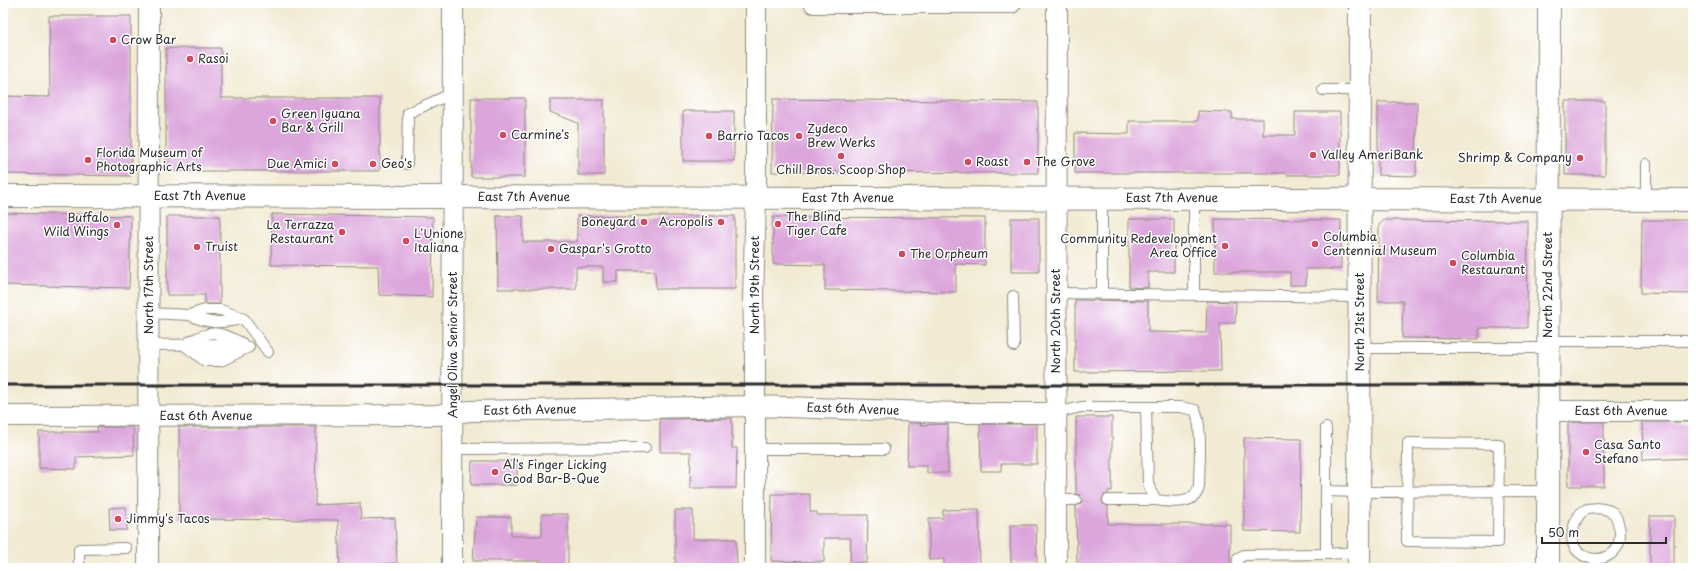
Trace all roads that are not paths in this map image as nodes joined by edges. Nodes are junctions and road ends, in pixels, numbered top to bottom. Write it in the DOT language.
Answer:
graph roads {
  1 [pos="149,3"];
  2 [pos="453,3"];
  3 [pos="756,3"];
  4 [pos="814,3"];
  5 [pos="1011,3"];
  6 [pos="1057,3"];
  7 [pos="1360,3"];
  8 [pos="1549,3"];
  9 [pos="1323,90"];
  10 [pos="1360,90"];
  11 [pos="453,93"];
  12 [pos="407,164"];
  13 [pos="1646,164"];
  14 [pos="3,196"];
  15 [pos="149,196"];
  16 [pos="453,197"];
  17 [pos="756,197"];
  18 [pos="1057,198"];
  19 [pos="1102,198"];
  20 [pos="1194,198"];
  21 [pos="1360,199"];
  22 [pos="1549,199"];
  23 [pos="1646,199"];
  24 [pos="1693,200"];
  25 [pos="1056,293"];
  26 [pos="1102,293"];
  27 [pos="1194,294"];
  28 [pos="1013,296"];
  29 [pos="1360,297"];
  30 [pos="149,313"];
  31 [pos="259,338"];
  32 [pos="1693,341"];
  33 [pos="1548,344"];
  34 [pos="149,345"];
  35 [pos="184,345"];
  36 [pos="1014,346"];
  37 [pos="249,347"];
  38 [pos="1360,348"];
  39 [pos="268,352"];
  40 [pos="755,406"];
  41 [pos="1146,408"];
  42 [pos="1548,411"];
  43 [pos="1693,411"];
  44 [pos="452,413"];
  45 [pos="1056,413"];
  46 [pos="3,416"];
  47 [pos="149,416"];
  48 [pos="1326,428"];
  49 [pos="645,448"];
  50 [pos="452,449"];
  51 [pos="755,449"];
  52 [pos="884,449"];
  53 [pos="1327,491"];
  54 [pos="1548,491"];
  55 [pos="1359,492"];
  56 [pos="1407,492"];
  57 [pos="1499,492"];
  58 [pos="1056,500"];
  59 [pos="1076,500"];
  60 [pos="1108,500"];
  61 [pos="1156,500"];
  62 [pos="126,548"];
  63 [pos="1326,554"];
  64 [pos="1359,560"];
  65 [pos="1597,565"];
  66 [pos="79,568"];
  67 [pos="148,568"];
  68 [pos="452,568"];
  69 [pos="755,568"];
  70 [pos="1056,568"];
  71 [pos="1238,568"];
  72 [pos="1548,568"];
  1 -- 15 [label="street, North 17th Street"];
  2 -- 11 [label="street, Angel Oliva Senior Street"];
  3 -- 17 [label="street, North 19th Street"];
  4 -- 5 [label="street"];
  6 -- 18 [label="street, North 20th Street"];
  7 -- 10 [label="street, North 21st Street"];
  8 -- 22 [label="street, North 22nd Street"];
  9 -- 10 [label="lane"];
  10 -- 21 [label="street, North 21st Street"];
  11 -- 12 [label="lane"];
  11 -- 16 [label="street, Angel Oliva Senior Street"];
  13 -- 23 [label="lane"];
  14 -- 15 [label="street, East 7th Avenue"];
  15 -- 16 [label="street, East 7th Avenue"];
  15 -- 30 [label="street, North 17th Street"];
  16 -- 17 [label="street, East 7th Avenue"];
  16 -- 44 [label="street, Angel Oliva Senior Street"];
  17 -- 18 [label="street, East 7th Avenue"];
  17 -- 40 [label="street, North 19th Street"];
  18 -- 19 [label="street, East 7th Avenue"];
  18 -- 25 [label="street, North 20th Street"];
  19 -- 20 [label="street, East 7th Avenue"];
  19 -- 26 [label="lane"];
  20 -- 21 [label="street, East 7th Avenue"];
  20 -- 27 [label="lane"];
  21 -- 22 [label="street, East 7th Avenue"];
  21 -- 29 [label="street, North 21st Street"];
  22 -- 23 [label="street, East 7th Avenue"];
  22 -- 33 [label="street, North 22nd Street"];
  23 -- 24 [label="street, East 7th Avenue"];
  25 -- 26 [label="lane"];
  25 -- 45 [label="street, North 20th Street"];
  26 -- 27 [label="lane"];
  27 -- 29 [label="lane"];
  28 -- 36 [label="lane"];
  29 -- 38 [label="street, North 21st Street"];
  30 -- 31 [label="lane"];
  30 -- 34 [label="street, North 17th Street"];
  31 -- 37 [label="lane"];
  31 -- 39 [label="lane"];
  32 -- 33 [label="lane"];
  33 -- 38 [label="lane"];
  33 -- 42 [label="street, North 22nd Street"];
  34 -- 35 [label="lane"];
  34 -- 47 [label="street, North 17th Street"];
  35 -- 37 [label="lane"];
  35 -- 37 [label="lane"];
  38 -- 55 [label="street, North 21st Street"];
  40 -- 44 [label="street, East 6th Avenue"];
  40 -- 45 [label="street, East 6th Avenue"];
  40 -- 51 [label="street, North 19th Street"];
  41 -- 45 [label="lane"];
  41 -- 61 [label="lane"];
  41 -- 61 [label="lane"];
  42 -- 43 [label="street, East 6th Avenue"];
  42 -- 54 [label="street, North 22nd Street"];
  44 -- 47 [label="street, East 6th Avenue"];
  44 -- 50 [label="street, Angel Oliva Senior Street"];
  45 -- 58 [label="street, North 20th Street"];
  46 -- 47 [label="street, East 6th Avenue"];
  47 -- 67 [label="street, North 17th Street"];
  48 -- 53 [label="lane"];
  49 -- 50 [label="lane"];
  50 -- 68 [label="street, Angel Oliva Senior Street"];
  51 -- 52 [label="lane"];
  51 -- 69 [label="street, North 19th Street"];
  53 -- 55 [label="lane"];
  53 -- 63 [label="lane"];
  54 -- 57 [label="lane"];
  54 -- 72 [label="street, North 22nd Street"];
  55 -- 56 [label="lane"];
  55 -- 64 [label="street, North 21st Street"];
  56 -- 57 [label="lane"];
  56 -- 57 [label="lane"];
  56 -- 57 [label="lane"];
  58 -- 59 [label="lane"];
  58 -- 70 [label="street, North 20th Street"];
  60 -- 61 [label="lane"];
  62 -- 66 [label="lane"];
  63 -- 64 [label="lane"];
  63 -- 71 [label="lane"];
  65 -- 65 [label="lane"];
}
